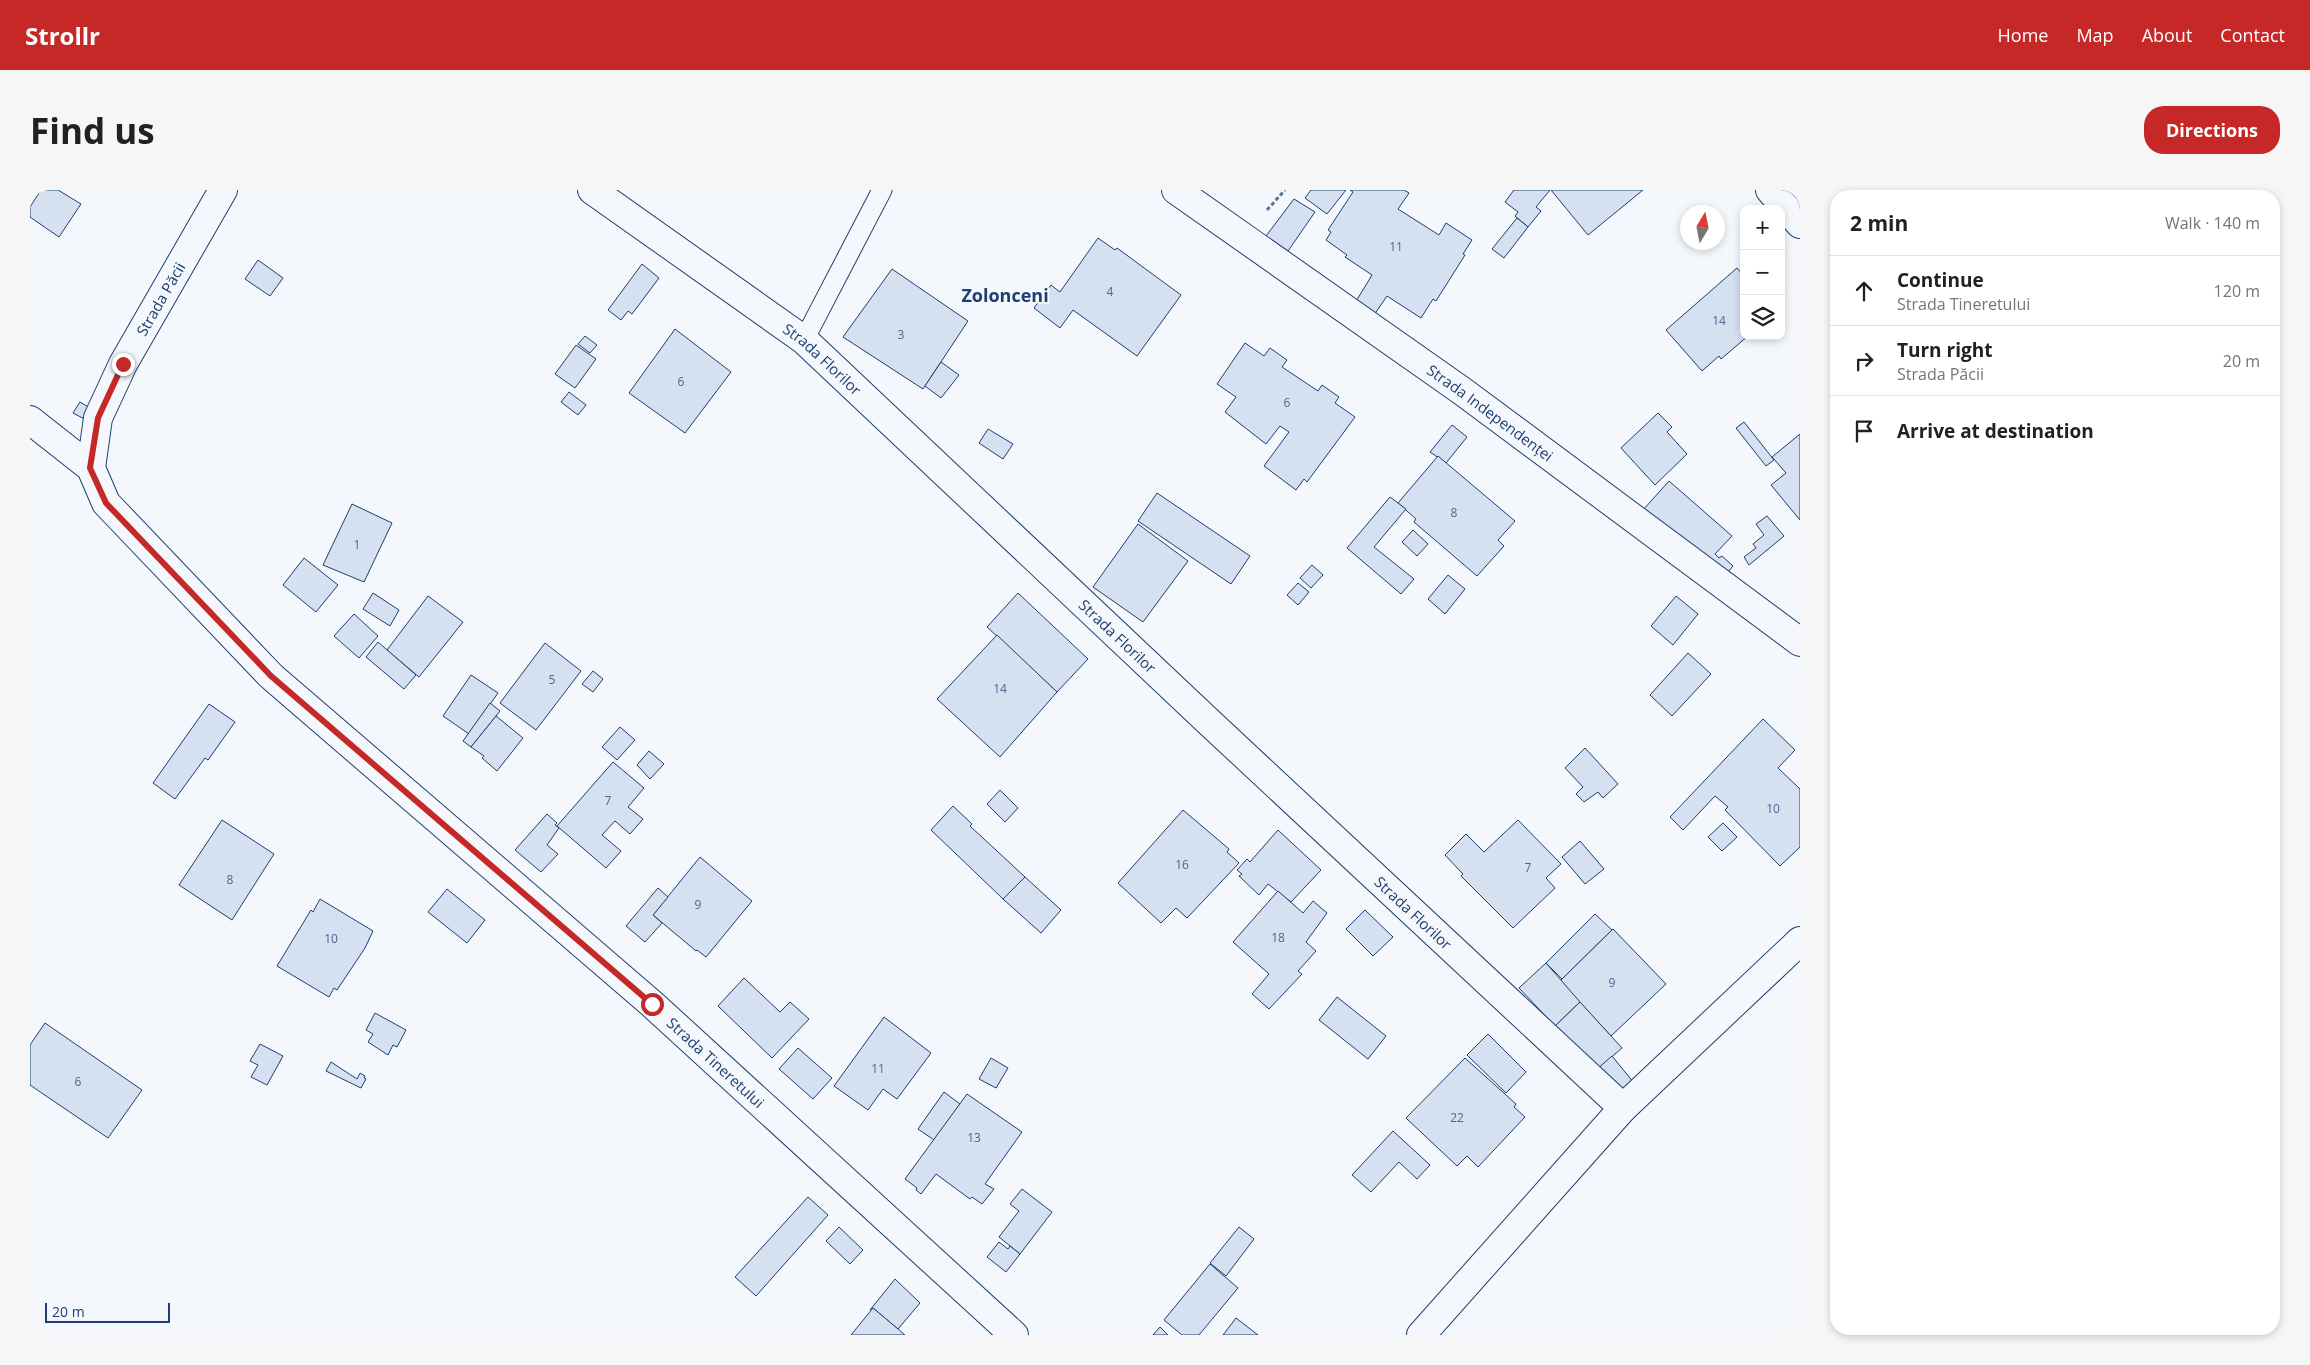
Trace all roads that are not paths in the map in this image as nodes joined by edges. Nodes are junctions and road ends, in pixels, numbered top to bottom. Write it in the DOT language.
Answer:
graph roads {
  1 [pos="223,190"];
  2 [pos="592,190"];
  3 [pos="882,190"];
  4 [pos="1176,190"];
  5 [pos="1770,190"];
  6 [pos="1800,224"];
  7 [pos="804,340"];
  8 [pos="30,420"];
  9 [pos="90,468"];
  10 [pos="1800,642"];
  11 [pos="1800,941"];
  12 [pos="1623,1108"];
  13 [pos="1014,1335"];
  14 [pos="1421,1335"];
  1 -- 9 [label="street, Strada Păcii"];
  2 -- 7 [label="street, Strada Florilor"];
  3 -- 7 [label="lane"];
  4 -- 10 [label="street, Strada Independenței"];
  5 -- 6 [label="street"];
  7 -- 12 [label="street, Strada Florilor"];
  8 -- 9 [label="street, Strada Tineretului"];
  9 -- 13 [label="street, Strada Tineretului"];
  11 -- 12 [label="street"];
  12 -- 14 [label="street"];
}
